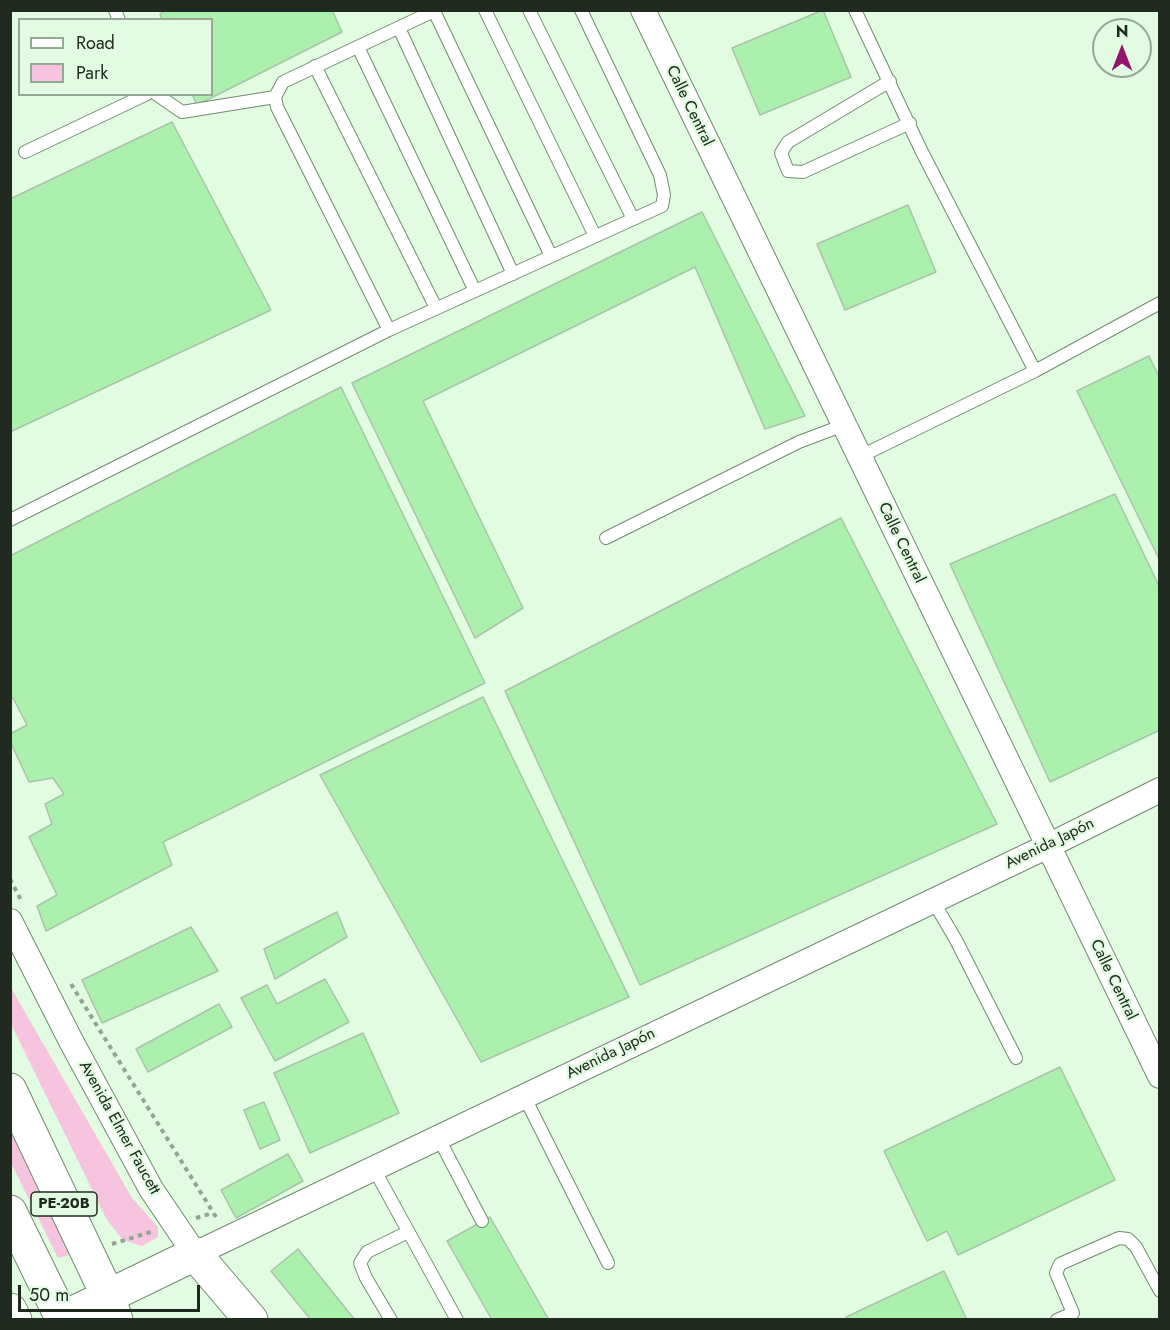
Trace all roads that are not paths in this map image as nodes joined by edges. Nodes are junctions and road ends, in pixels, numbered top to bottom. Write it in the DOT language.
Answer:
graph roads {
  1 [pos="485,10"];
  2 [pos="529,10"];
  3 [pos="582,10"];
  4 [pos="643,10"];
  5 [pos="855,10"];
  6 [pos="435,11"];
  7 [pos="399,28"];
  8 [pos="358,47"];
  9 [pos="315,66"];
  10 [pos="890,81"];
  11 [pos="143,96"];
  12 [pos="159,96"];
  13 [pos="275,97"];
  14 [pos="910,123"];
  15 [pos="25,152"];
  16 [pos="633,219"];
  17 [pos="595,236"];
  18 [pos="551,256"];
  19 [pos="513,274"];
  20 [pos="475,291"];
  21 [pos="1160,303"];
  22 [pos="436,308"];
  23 [pos="389,330"];
  24 [pos="1035,371"];
  25 [pos="844,425"];
  26 [pos="859,457"];
  27 [pos="10,520"];
  28 [pos="606,538"];
  29 [pos="1160,790"];
  30 [pos="1048,846"];
  31 [pos="933,901"];
  32 [pos="18,915"];
  33 [pos="1016,1058"];
  34 [pos="1160,1076"];
  35 [pos="10,1090"];
  36 [pos="524,1096"];
  37 [pos="438,1137"];
  38 [pos="374,1169"];
  39 [pos="10,1212"];
  40 [pos="482,1221"];
  41 [pos="408,1232"];
  42 [pos="195,1254"];
  43 [pos="608,1263"];
  44 [pos="1160,1291"];
  45 [pos="112,1308"];
  46 [pos="10,1310"];
  47 [pos="1075,1316"];
  48 [pos="62,1319"];
  49 [pos="15,1320"];
  50 [pos="251,1320"];
  51 [pos="391,1320"];
  52 [pos="457,1320"];
  53 [pos="1057,1320"];
  1 -- 17 [label="lane"];
  2 -- 16 [label="lane"];
  3 -- 16 [label="lane"];
  4 -- 25 [label="street, Calle Central"];
  5 -- 10 [label="lane"];
  6 -- 7 [label="lane"];
  6 -- 18 [label="lane"];
  7 -- 8 [label="lane"];
  7 -- 19 [label="lane"];
  8 -- 9 [label="lane"];
  8 -- 20 [label="lane"];
  9 -- 13 [label="lane"];
  9 -- 22 [label="lane"];
  10 -- 14 [label="lane"];
  10 -- 14 [label="lane"];
  11 -- 15 [label="lane"];
  12 -- 13 [label="lane"];
  13 -- 23 [label="lane"];
  14 -- 24 [label="lane"];
  16 -- 17 [label="lane"];
  17 -- 18 [label="lane"];
  18 -- 19 [label="lane"];
  19 -- 20 [label="lane"];
  20 -- 22 [label="lane"];
  21 -- 24 [label="lane"];
  22 -- 23 [label="lane"];
  23 -- 27 [label="lane"];
  24 -- 26 [label="lane"];
  25 -- 26 [label="street, Calle Central"];
  25 -- 28 [label="lane"];
  26 -- 30 [label="street, Calle Central"];
  29 -- 30 [label="street, Avenida Japón"];
  30 -- 31 [label="street, Avenida Japón"];
  30 -- 34 [label="street, Calle Central"];
  31 -- 33 [label="lane"];
  31 -- 36 [label="street, Avenida Japón"];
  32 -- 42 [label="street, Avenida Elmer Faucett"];
  35 -- 45 [label="main road, PE-20B"];
  36 -- 37 [label="street, Avenida Japón"];
  36 -- 43 [label="lane"];
  37 -- 38 [label="street, Avenida Japón"];
  37 -- 40 [label="lane"];
  38 -- 41 [label="lane"];
  38 -- 42 [label="street, Avenida Japón"];
  39 -- 48 [label="main road, PE-20B"];
  41 -- 51 [label="lane"];
  41 -- 52 [label="lane"];
  42 -- 45 [label="main road, Avenida Japón"];
  42 -- 50 [label="main road, Avenida Elmer Faucett"];
  44 -- 47 [label="lane"];
  45 -- 48 [label="main road, Avenida Japón"];
  46 -- 49 [label="main road"];
  47 -- 53 [label="lane"];
}
